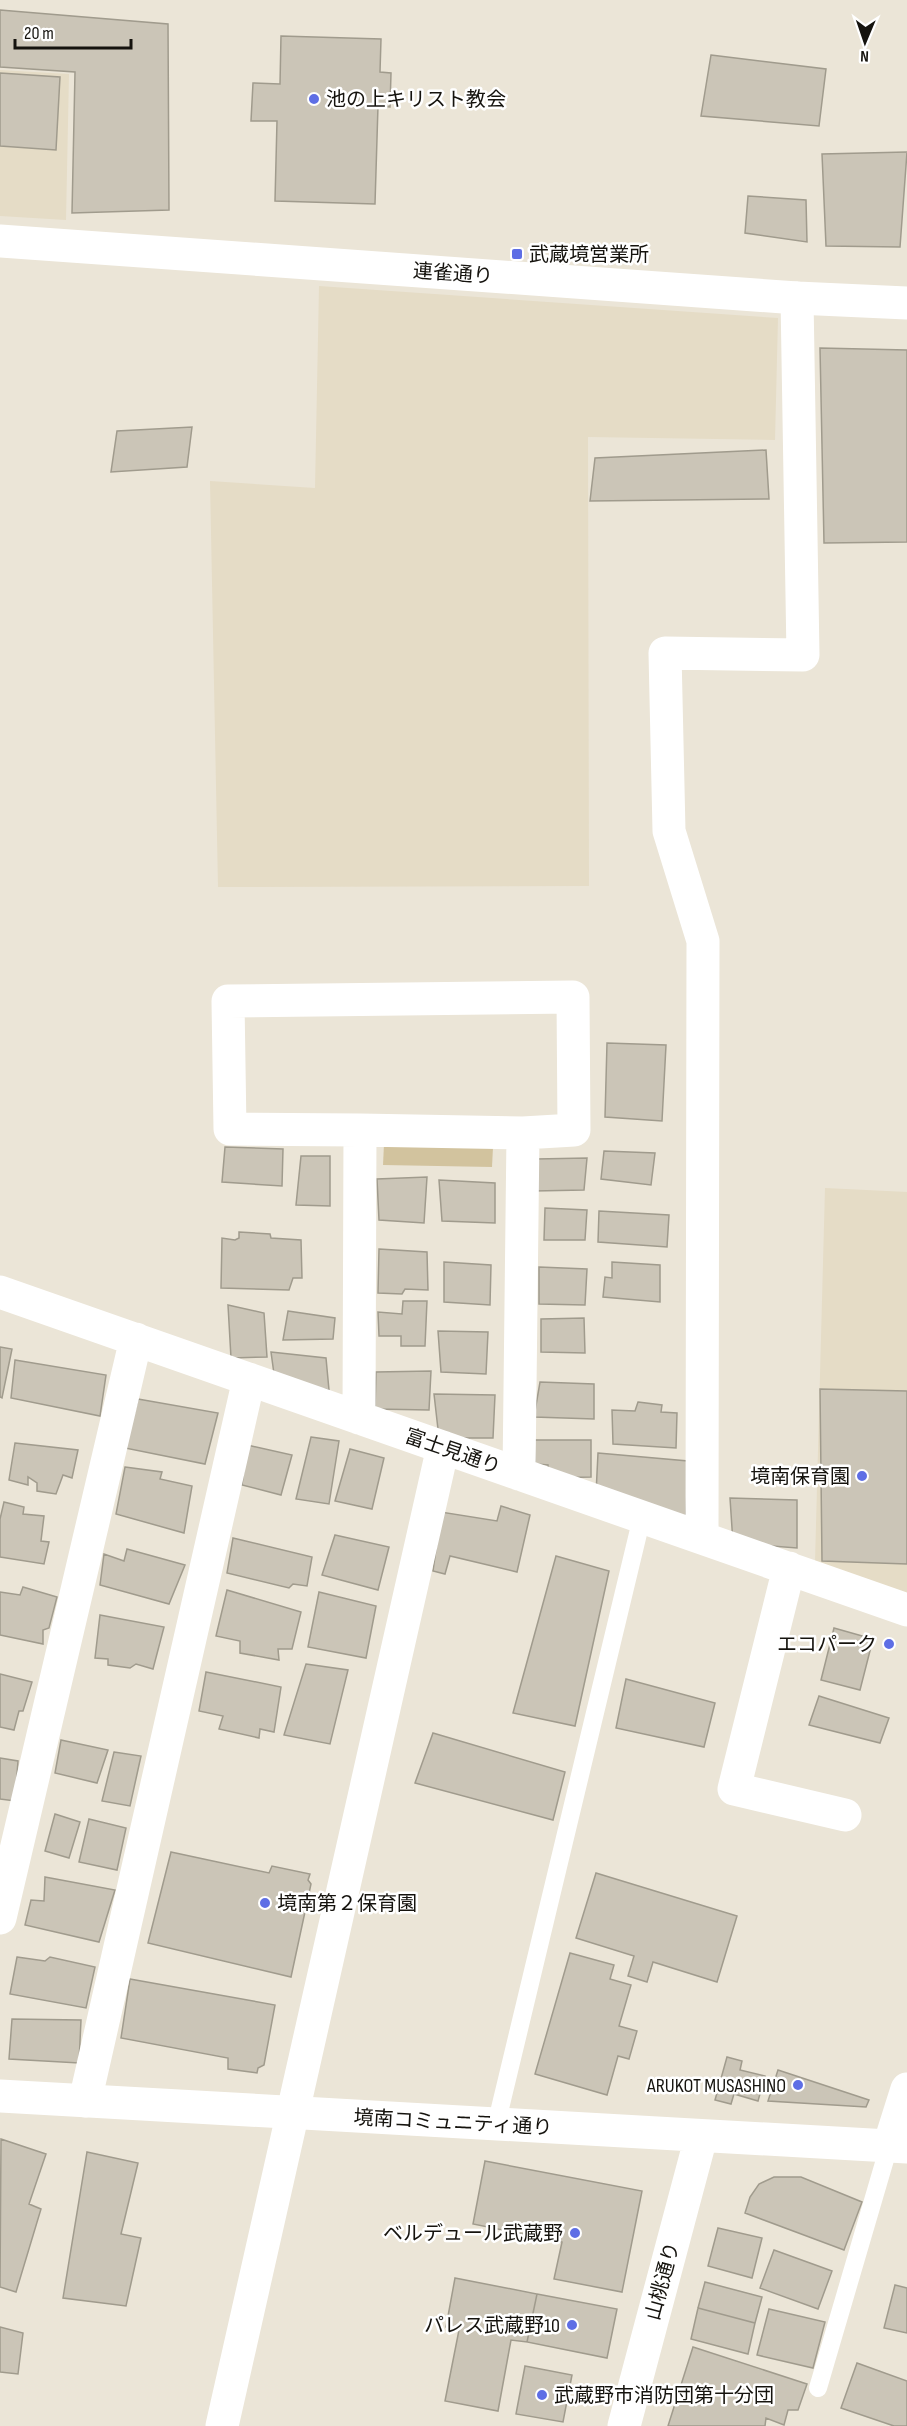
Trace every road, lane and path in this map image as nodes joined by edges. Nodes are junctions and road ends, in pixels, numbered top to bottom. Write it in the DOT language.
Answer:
graph roads {
  1 [pos="0,241"];
  2 [pos="797,298"];
  3 [pos="907,303"];
  4 [pos="360,1130"];
  5 [pos="523,1133"];
  6 [pos="0,1292"];
  7 [pos="136,1339"];
  8 [pos="249,1378"];
  9 [pos="358,1418"];
  10 [pos="443,1447"];
  11 [pos="519,1474"];
  12 [pos="642,1517"];
  13 [pos="702,1538"];
  14 [pos="789,1568"];
  15 [pos="907,1610"];
  16 [pos="845,1815"];
  17 [pos="0,1918"];
  18 [pos="907,2089"];
  19 [pos="0,2096"];
  20 [pos="85,2101"];
  21 [pos="292,2112"];
  22 [pos="496,2125"];
  23 [pos="701,2137"];
  24 [pos="898,2146"];
  25 [pos="819,2388"];
  26 [pos="222,2426"];
  27 [pos="624,2426"];
  1 -- 2 [label="street, 連雀通り"];
  2 -- 3 [label="street, 連雀通り"];
  2 -- 13 [label="street"];
  4 -- 5 [label="street"];
  4 -- 5 [label="street"];
  4 -- 9 [label="street"];
  5 -- 11 [label="street"];
  6 -- 7 [label="street, 富士見通り"];
  7 -- 8 [label="street, 富士見通り"];
  7 -- 17 [label="street"];
  8 -- 9 [label="street, 富士見通り"];
  8 -- 20 [label="street"];
  9 -- 10 [label="street, 富士見通り"];
  10 -- 11 [label="street, 富士見通り"];
  10 -- 21 [label="street"];
  11 -- 12 [label="street, 富士見通り"];
  12 -- 13 [label="street, 富士見通り"];
  12 -- 22 [label="lane"];
  13 -- 14 [label="street, 富士見通り"];
  14 -- 15 [label="street, 富士見通り"];
  14 -- 16 [label="street"];
  18 -- 24 [label="street"];
  19 -- 20 [label="street, 境南コミュニティ通り"];
  20 -- 21 [label="street, 境南コミュニティ通り"];
  21 -- 22 [label="street, 境南コミュニティ通り"];
  21 -- 26 [label="street"];
  22 -- 23 [label="street, 境南コミュニティ通り"];
  23 -- 24 [label="street, 境南コミュニティ通り"];
  23 -- 27 [label="street, 山桃通り"];
  24 -- 25 [label="lane"];
}
